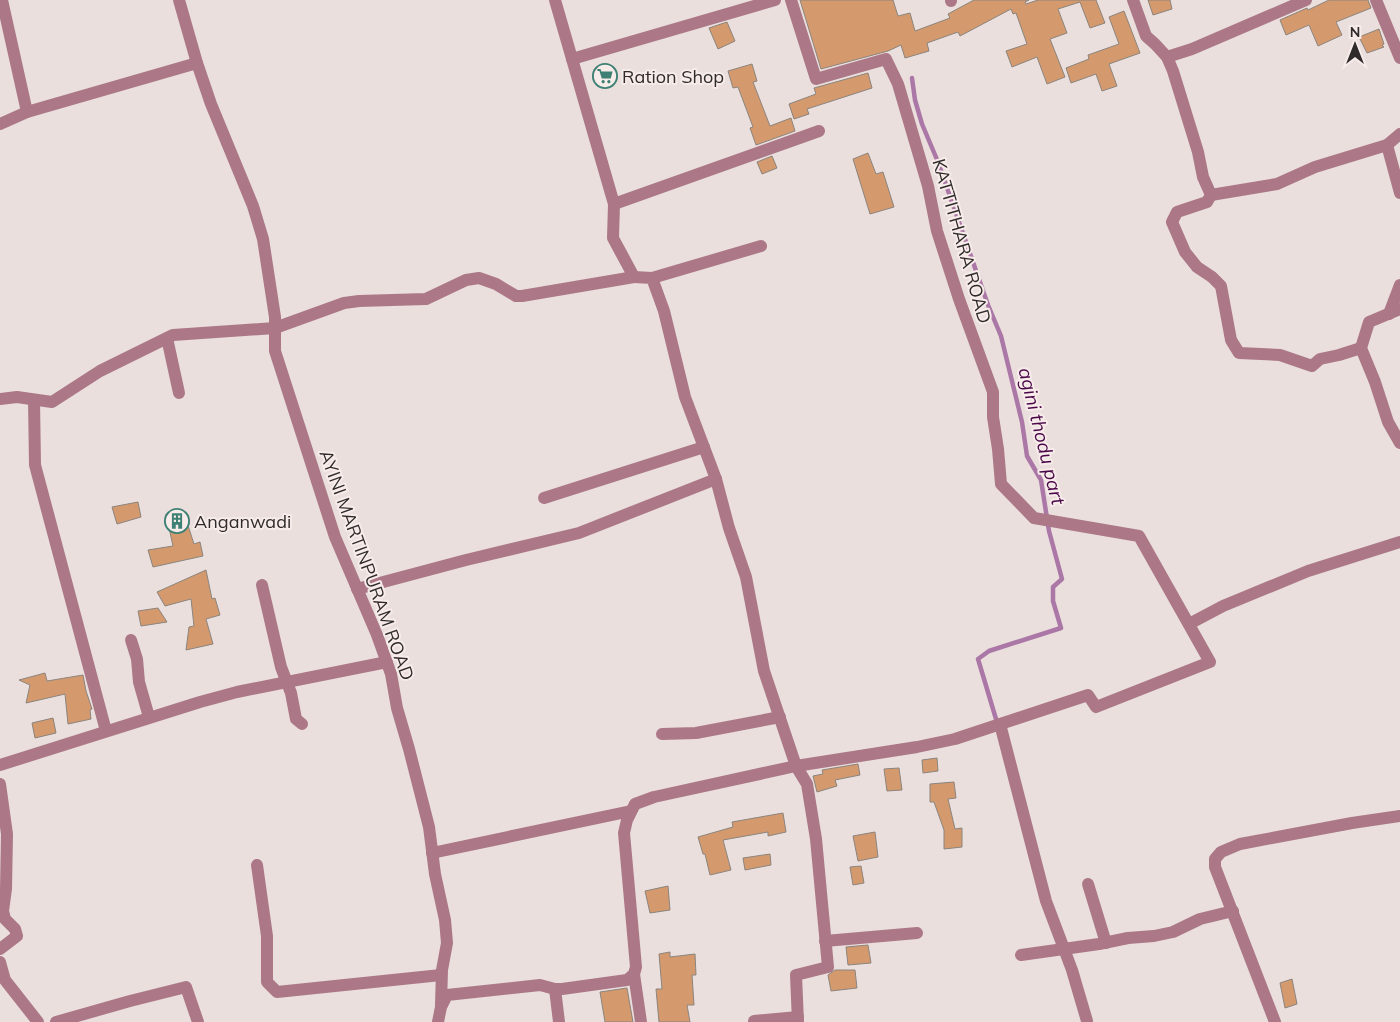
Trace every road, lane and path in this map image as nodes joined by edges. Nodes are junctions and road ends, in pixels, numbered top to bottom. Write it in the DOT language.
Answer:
graph roads {
  1 [pos="2,0"];
  2 [pos="179,0"];
  3 [pos="555,0"];
  4 [pos="775,0"];
  5 [pos="791,0"];
  6 [pos="1133,0"];
  7 [pos="1306,0"];
  8 [pos="1376,0"];
  9 [pos="1167,57"];
  10 [pos="1400,58"];
  11 [pos="572,59"];
  12 [pos="197,63"];
  13 [pos="28,112"];
  14 [pos="0,124"];
  15 [pos="819,131"];
  16 [pos="1400,134"];
  17 [pos="1387,144"];
  18 [pos="1400,192"];
  19 [pos="1211,195"];
  20 [pos="614,204"];
  21 [pos="762,246"];
  22 [pos="634,277"];
  23 [pos="652,278"];
  24 [pos="1400,285"];
  25 [pos="1394,311"];
  26 [pos="275,328"];
  27 [pos="167,338"];
  28 [pos="1361,348"];
  29 [pos="179,393"];
  30 [pos="0,399"];
  31 [pos="34,400"];
  32 [pos="1400,443"];
  33 [pos="704,447"];
  34 [pos="716,478"];
  35 [pos="544,498"];
  36 [pos="1400,542"];
  37 [pos="262,586"];
  38 [pos="357,589"];
  39 [pos="1189,624"];
  40 [pos="132,640"];
  41 [pos="386,662"];
  42 [pos="286,682"];
  43 [pos="149,717"];
  44 [pos="780,717"];
  45 [pos="302,724"];
  46 [pos="1000,724"];
  47 [pos="106,731"];
  48 [pos="662,734"];
  49 [pos="0,765"];
  50 [pos="796,766"];
  51 [pos="0,784"];
  52 [pos="631,811"];
  53 [pos="1400,816"];
  54 [pos="432,853"];
  55 [pos="257,865"];
  56 [pos="1088,884"];
  57 [pos="1233,912"];
  58 [pos="917,932"];
  59 [pos="825,941"];
  60 [pos="1106,943"];
  61 [pos="1064,948"];
  62 [pos="0,949"];
  63 [pos="1021,955"];
  64 [pos="0,962"];
  65 [pos="634,974"];
  66 [pos="442,975"];
  67 [pos="554,989"];
  68 [pos="440,1006"];
  69 [pos="798,1019"];
  70 [pos="754,1021"];
  71 [pos="1087,1021"];
  72 [pos="38,1022"];
  73 [pos="56,1022"];
  74 [pos="198,1022"];
  75 [pos="438,1022"];
  76 [pos="559,1022"];
  77 [pos="640,1022"];
  78 [pos="1275,1022"];
  1 -- 13 [label="street"];
  2 -- 12 [label="street, AYINI MARTINPURAM ROAD"];
  3 -- 11 [label="street"];
  4 -- 11 [label="street"];
  5 -- 39 [label="street, KATTITHARA ROAD"];
  6 -- 9 [label="street"];
  7 -- 9 [label="street"];
  8 -- 10 [label="street"];
  9 -- 19 [label="street"];
  11 -- 20 [label="street"];
  12 -- 13 [label="street"];
  12 -- 26 [label="street, AYINI MARTINPURAM ROAD"];
  13 -- 14 [label="street"];
  15 -- 20 [label="street"];
  16 -- 17 [label="street"];
  17 -- 18 [label="street"];
  17 -- 19 [label="street"];
  19 -- 28 [label="street"];
  20 -- 22 [label="street"];
  21 -- 23 [label="street"];
  22 -- 23 [label="street"];
  22 -- 26 [label="street"];
  23 -- 33 [label="street"];
  24 -- 25 [label="street"];
  25 -- 28 [label="street"];
  26 -- 27 [label="street"];
  26 -- 38 [label="street, AYINI MARTINPURAM ROAD"];
  27 -- 29 [label="street"];
  27 -- 31 [label="street"];
  28 -- 32 [label="street"];
  30 -- 31 [label="street"];
  31 -- 47 [label="street"];
  33 -- 34 [label="street"];
  33 -- 35 [label="street"];
  34 -- 38 [label="street"];
  34 -- 44 [label="street"];
  36 -- 39 [label="street"];
  37 -- 42 [label="street"];
  38 -- 41 [label="street, AYINI MARTINPURAM ROAD"];
  39 -- 46 [label="street"];
  40 -- 43 [label="street"];
  41 -- 42 [label="street"];
  41 -- 54 [label="street, AYINI MARTINPURAM ROAD"];
  42 -- 43 [label="street"];
  42 -- 45 [label="street"];
  43 -- 47 [label="street"];
  44 -- 48 [label="street"];
  44 -- 50 [label="street"];
  46 -- 50 [label="street"];
  46 -- 61 [label="street"];
  47 -- 49 [label="street"];
  50 -- 52 [label="street"];
  50 -- 59 [label="street"];
  51 -- 62 [label="street"];
  52 -- 54 [label="street"];
  52 -- 65 [label="street"];
  53 -- 57 [label="street"];
  54 -- 66 [label="street, AYINI MARTINPURAM ROAD"];
  55 -- 66 [label="street"];
  56 -- 60 [label="street"];
  57 -- 60 [label="street"];
  57 -- 78 [label="street"];
  58 -- 59 [label="street"];
  59 -- 69 [label="street"];
  60 -- 61 [label="street"];
  61 -- 63 [label="street"];
  61 -- 71 [label="street"];
  64 -- 72 [label="street"];
  65 -- 67 [label="street"];
  65 -- 77 [label="street"];
  66 -- 68 [label="street, AYINI MARTINPURAM ROAD"];
  67 -- 68 [label="street"];
  67 -- 76 [label="street"];
  68 -- 75 [label="street, AYINI MARTINPURAM ROAD"];
  69 -- 70 [label="street"];
  73 -- 74 [label="street"];
}
